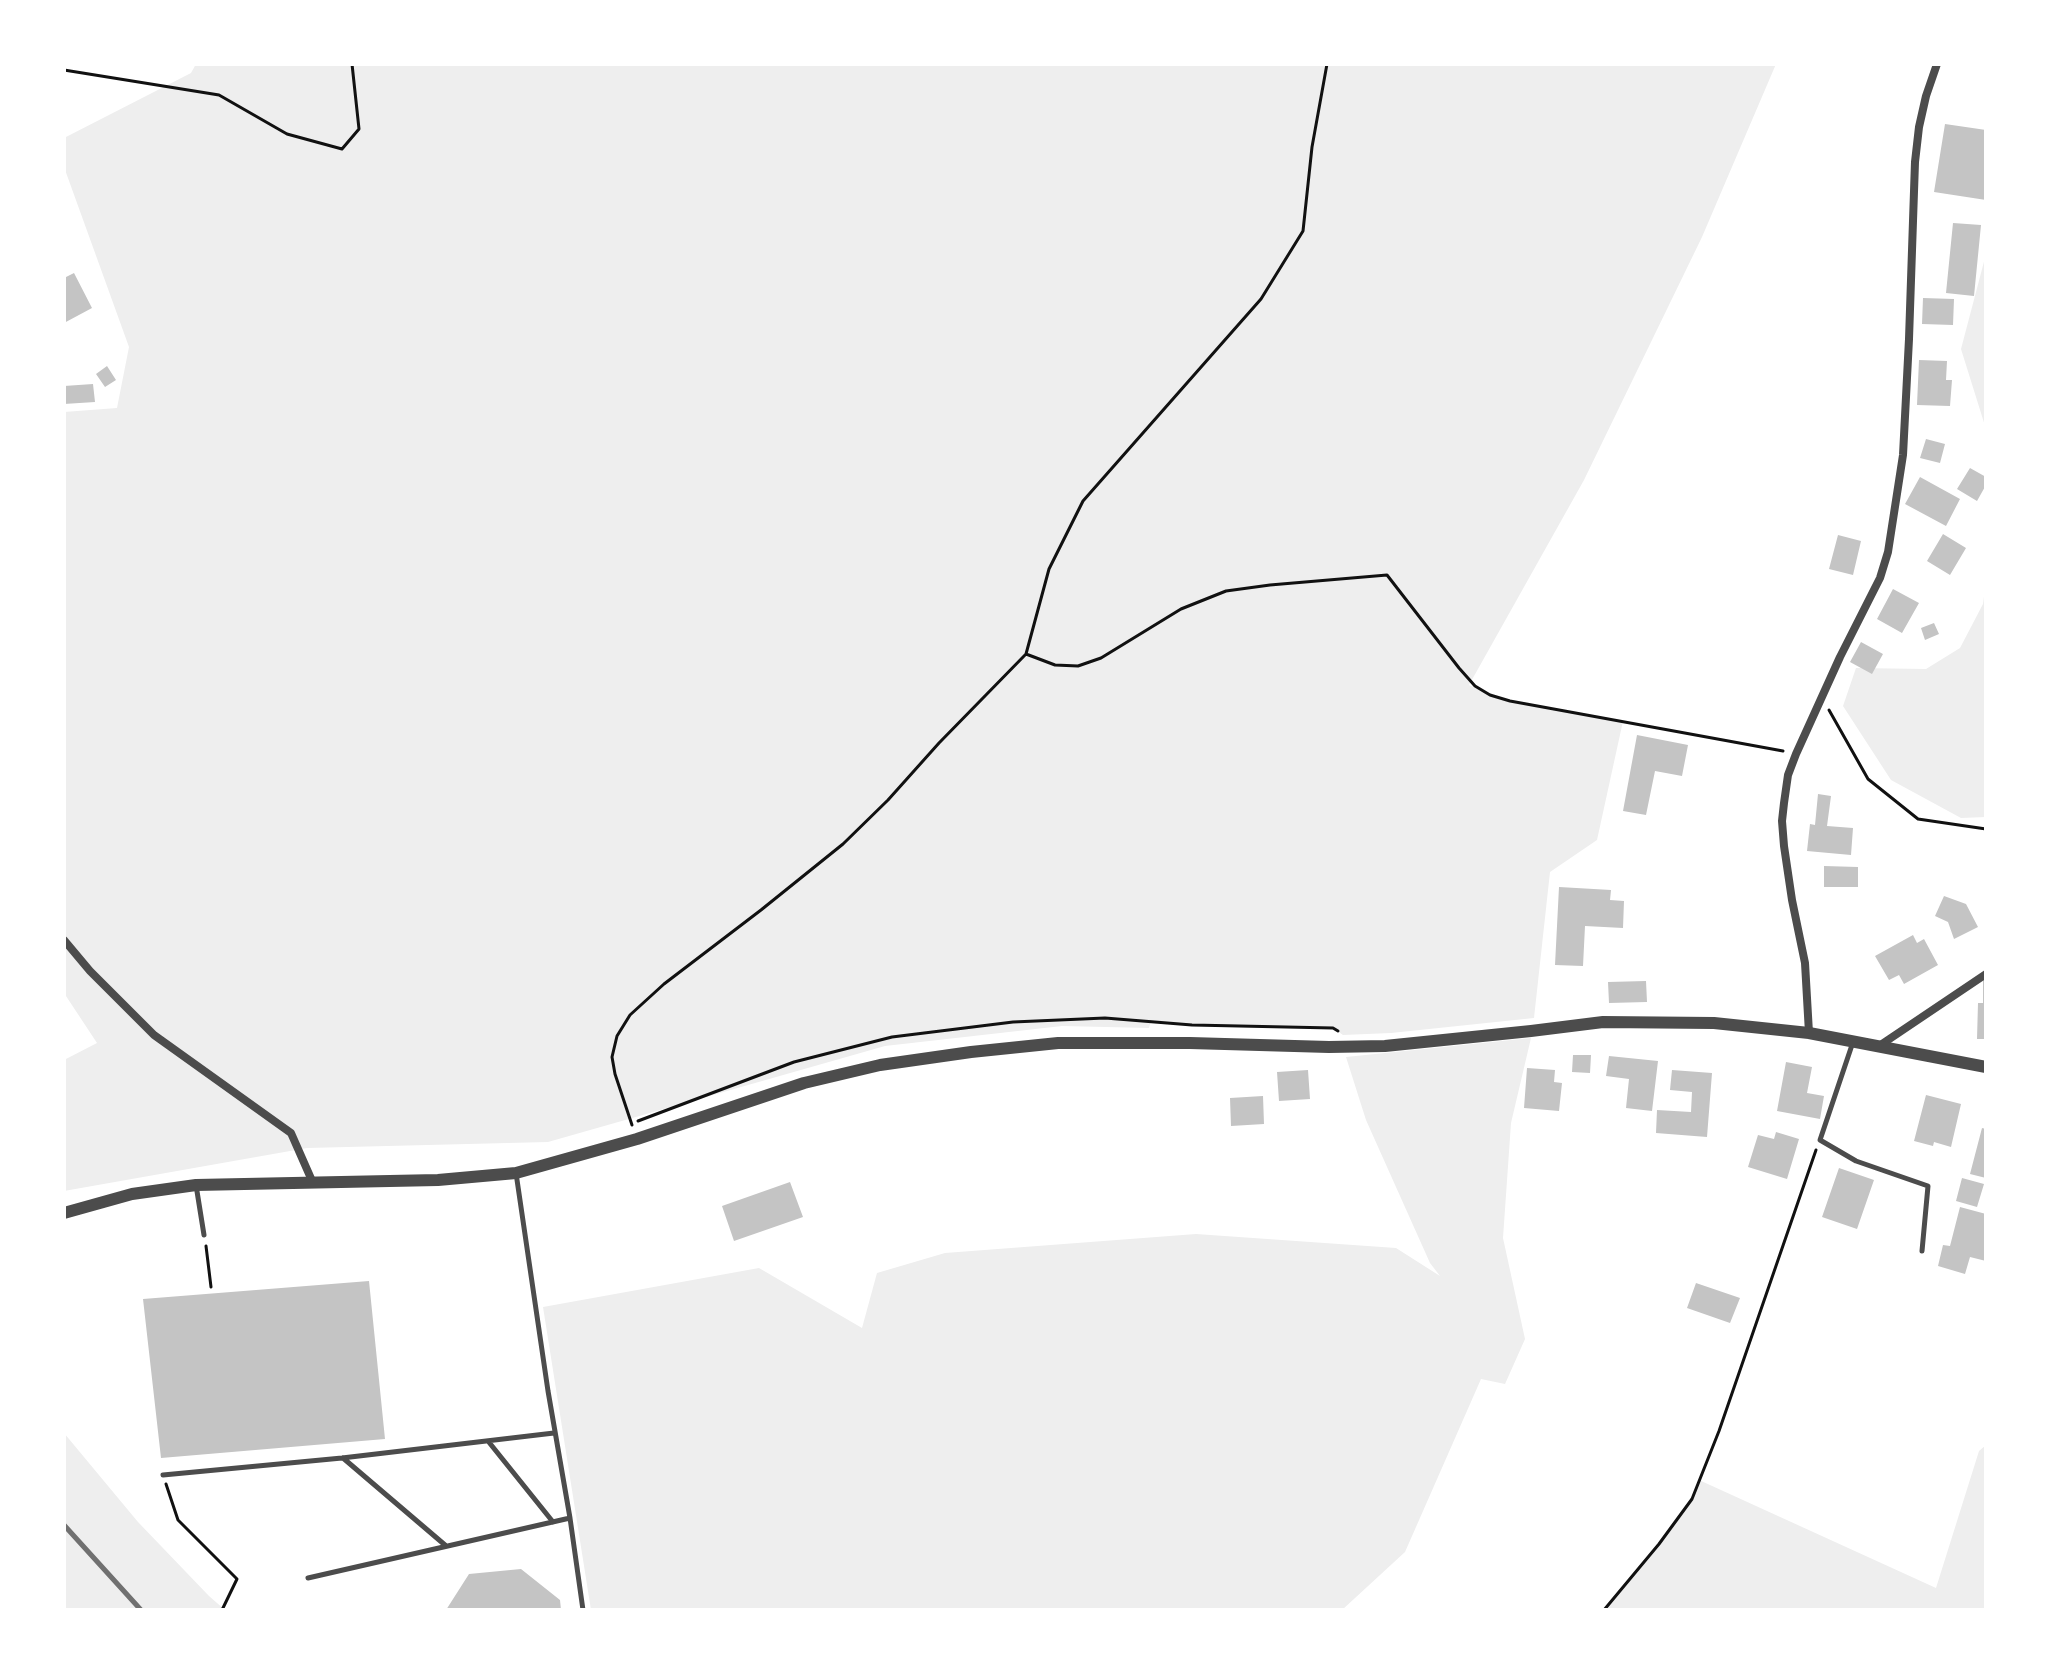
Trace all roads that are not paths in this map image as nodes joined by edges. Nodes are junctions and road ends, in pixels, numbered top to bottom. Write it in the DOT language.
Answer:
graph roads {
  1 [pos="1937,64"];
  2 [pos="64,940"];
  3 [pos="1986,974"];
  4 [pos="1809,1033"];
  5 [pos="1853,1041"];
  6 [pos="1879,1046"];
  7 [pos="1986,1067"];
  8 [pos="516,1173"];
  9 [pos="313,1183"];
  10 [pos="196,1185"];
  11 [pos="64,1213"];
  12 [pos="204,1235"];
  13 [pos="1922,1251"];
  14 [pos="554,1433"];
  15 [pos="487,1440"];
  16 [pos="342,1458"];
  17 [pos="163,1475"];
  18 [pos="570,1518"];
  19 [pos="553,1522"];
  20 [pos="446,1545"];
  21 [pos="308,1578"];
  22 [pos="583,1610"];
  1 -- 4 [label="street"];
  2 -- 9 [label="street"];
  3 -- 6 [label="street"];
  4 -- 5 [label="street"];
  4 -- 8 [label="street"];
  5 -- 6 [label="street"];
  5 -- 13 [label="lane"];
  6 -- 7 [label="street"];
  8 -- 9 [label="street"];
  8 -- 14 [label="lane"];
  9 -- 10 [label="street"];
  10 -- 11 [label="street"];
  10 -- 12 [label="lane"];
  14 -- 15 [label="lane"];
  14 -- 18 [label="lane"];
  15 -- 16 [label="lane"];
  15 -- 19 [label="lane"];
  16 -- 17 [label="lane"];
  16 -- 20 [label="lane"];
  18 -- 19 [label="lane"];
  18 -- 22 [label="lane"];
  19 -- 20 [label="lane"];
  20 -- 21 [label="lane"];
}
